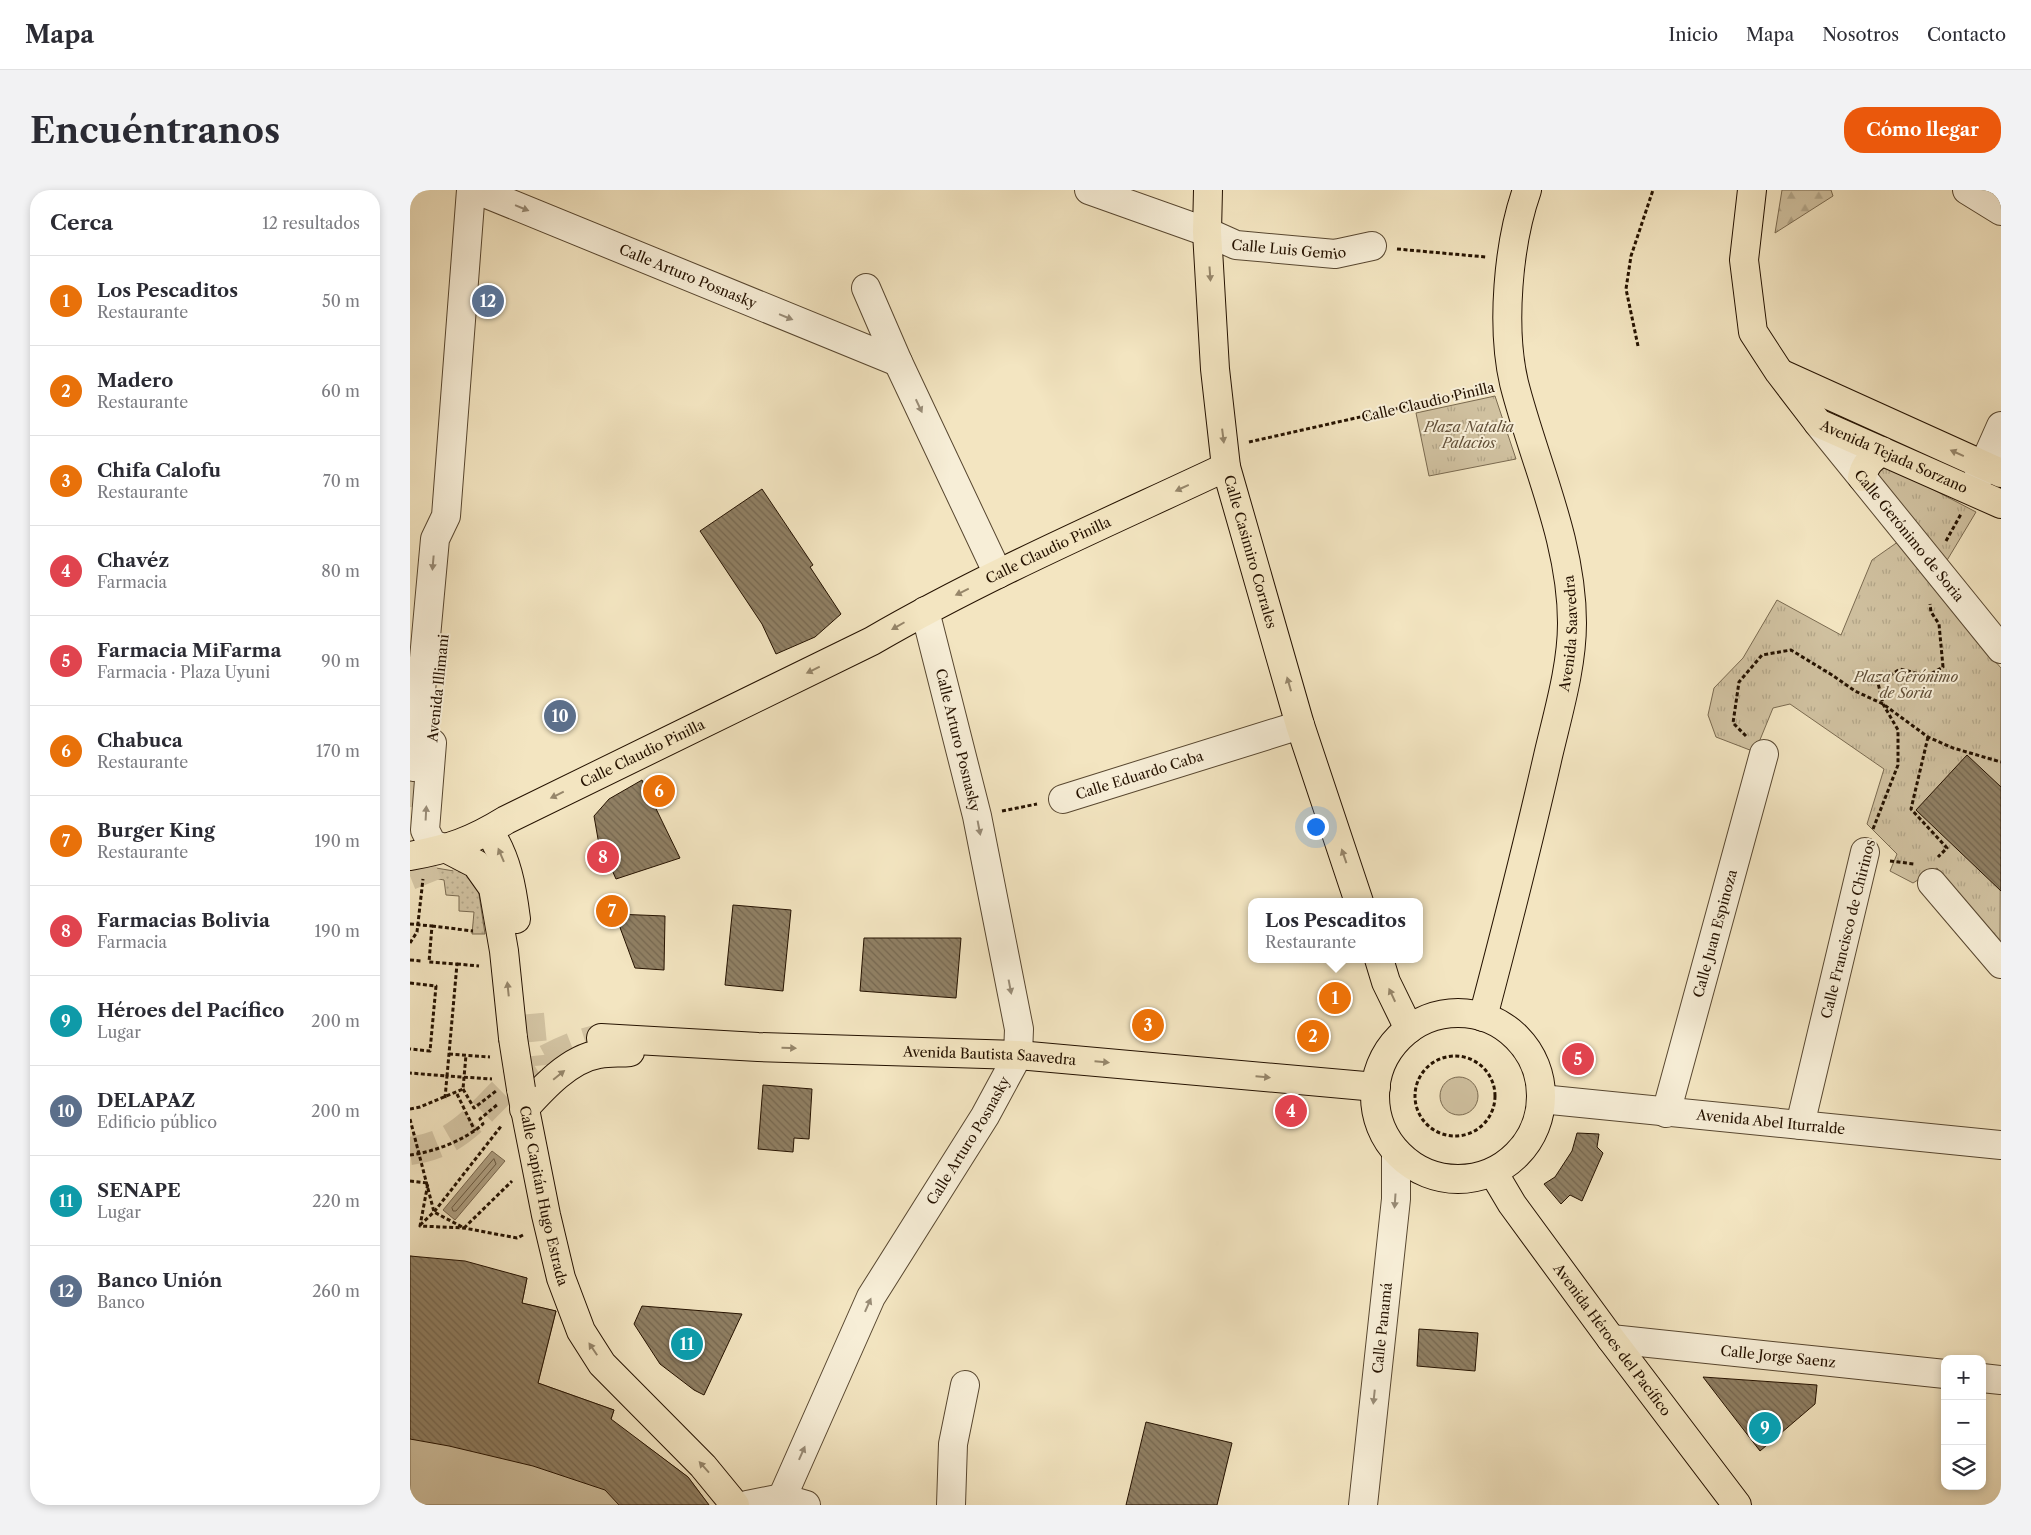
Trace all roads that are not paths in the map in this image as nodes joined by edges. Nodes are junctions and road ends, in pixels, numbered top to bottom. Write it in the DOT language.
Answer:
graph roads {
  1 [pos="471,190"];
  2 [pos="477,190"];
  3 [pos="1089,190"];
  4 [pos="1208,190"];
  5 [pos="1527,190"];
  6 [pos="1752,190"];
  7 [pos="1967,190"];
  8 [pos="2001,211"];
  9 [pos="1207,232"];
  10 [pos="1372,246"];
  11 [pos="866,288"];
  12 [pos="898,362"];
  13 [pos="1779,372"];
  14 [pos="1874,415"];
  15 [pos="2001,426"];
  16 [pos="1225,457"];
  17 [pos="1853,458"];
  18 [pos="1992,469"];
  19 [pos="1972,491"];
  20 [pos="2001,504"];
  21 [pos="446,516"];
  22 [pos="998,574"];
  23 [pos="925,611"];
  24 [pos="872,641"];
  25 [pos="2001,649"];
  26 [pos="846,661"];
  27 [pos="1300,725"];
  28 [pos="1764,754"];
  29 [pos="414,767"];
  30 [pos="1062,799"];
  31 [pos="489,831"];
  32 [pos="448,849"];
  33 [pos="1865,852"];
  34 [pos="417,863"];
  35 [pos="1928,869"];
  36 [pos="1358,898"];
  37 [pos="1380,963"];
  38 [pos="2001,964"];
  39 [pos="530,1014"];
  40 [pos="1483,1017"];
  41 [pos="1409,1029"];
  42 [pos="601,1038"];
  43 [pos="758,1047"];
  44 [pos="1018,1055"];
  45 [pos="1376,1087"];
  46 [pos="1541,1100"];
  47 [pos="517,1106"];
  48 [pos="1666,1113"];
  49 [pos="1800,1125"];
  50 [pos="2001,1145"];
  51 [pos="1396,1152"];
  52 [pos="1494,1172"];
  53 [pos="1611,1339"];
  54 [pos="1941,1374"];
  55 [pos="1986,1378"];
  56 [pos="2001,1380"];
  57 [pos="965,1385"];
  58 [pos="794,1501"];
  59 [pos="735,1505"];
  60 [pos="748,1505"];
  61 [pos="951,1505"];
  62 [pos="1363,1505"];
  63 [pos="1738,1505"];
  1 -- 21 [label="street, Avenida Illimani"];
  2 -- 12 [label="street, Calle Arturo Posnasky, one-way"];
  3 -- 9 [label="street, Calle Luis Gemio"];
  4 -- 9 [label="main road, Calle Casimiro Corrales"];
  5 -- 40 [label="main road, Avenida Saavedra"];
  6 -- 13 [label="main road, Avenida Tejada Sorzano"];
  7 -- 8 [label="street"];
  9 -- 10 [label="street, Calle Luis Gemio"];
  9 -- 16 [label="main road, Calle Casimiro Corrales, one-way"];
  11 -- 12 [label="street"];
  12 -- 22 [label="street, one-way"];
  13 -- 14 [label="main road, Avenida Tejada Sorzano"];
  13 -- 17 [label="main road, Avenida Tejada Sorzano"];
  14 -- 17 [label="main road"];
  18 -- 14 [label="main road, Avenida Tejada Sorzano, one-way"];
  15 -- 18 [label="street"];
  16 -- 22 [label="main road, Calle Claudio Pinilla, one-way"];
  27 -- 16 [label="main road, Calle Casimiro Corrales, one-way"];
  17 -- 19 [label="main road, Avenida Tejada Sorzano"];
  17 -- 25 [label="street, Calle Gerónimo de Soria"];
  18 -- 19 [label="street"];
  19 -- 20 [label="main road, Avenida Tejada Sorzano"];
  21 -- 29 [label="street, Avenida Illimani, one-way"];
  32 -- 21 [label="street, Avenida Illimani, one-way"];
  22 -- 23 [label="main road, Calle Claudio Pinilla, one-way"];
  23 -- 24 [label="main road, Calle Claudio Pinilla, one-way"];
  23 -- 44 [label="street, Calle Arturo Posnasky, one-way"];
  24 -- 26 [label="main road, Calle Claudio Pinilla"];
  24 -- 31 [label="main road, Calle Claudio Pinilla, one-way"];
  27 -- 30 [label="street, Calle Eduardo Caba"];
  36 -- 27 [label="main road, Calle Casimiro Corrales, one-way"];
  28 -- 48 [label="street, Calle Juan Espinoza"];
  31 -- 32 [label="main road, Calle Claudio Pinilla"];
  39 -- 31 [label="main road, one-way"];
  32 -- 34 [label="main road, Calle Claudio Pinilla"];
  47 -- 32 [label="main road, Calle Capitán Hugo Estrada, one-way, bridge"];
  33 -- 49 [label="street, Calle Francisco de Chirinos"];
  35 -- 38 [label="street"];
  41 -- 37 [label="main road, one-way"];
  40 -- 41 [label="main road"];
  40 -- 46 [label="main road"];
  41 -- 45 [label="main road"];
  42 -- 43 [label="main road, Avenida Bautista Saavedra"];
  43 -- 44 [label="main road, Avenida Bautista Saavedra, one-way"];
  47 -- 43 [label="main road, one-way"];
  44 -- 45 [label="main road, Avenida Bautista Saavedra, one-way"];
  58 -- 44 [label="street, Calle Arturo Posnasky, one-way"];
  45 -- 51 [label="main road"];
  46 -- 48 [label="street, Avenida Abel Iturralde"];
  46 -- 52 [label="main road"];
  59 -- 47 [label="main road, Calle Capitán Hugo Estrada, one-way"];
  48 -- 49 [label="street, Avenida Abel Iturralde"];
  49 -- 50 [label="street, Avenida Abel Iturralde"];
  51 -- 52 [label="main road"];
  51 -- 62 [label="street, Calle Panamá, one-way"];
  52 -- 53 [label="main road, Avenida Héroes del Pacífico"];
  53 -- 54 [label="street, Calle Jorge Saenz"];
  53 -- 63 [label="main road, Avenida Héroes del Pacífico"];
  55 -- 56 [label="street"];
  57 -- 61 [label="street"];
  58 -- 60 [label="street"];
}
